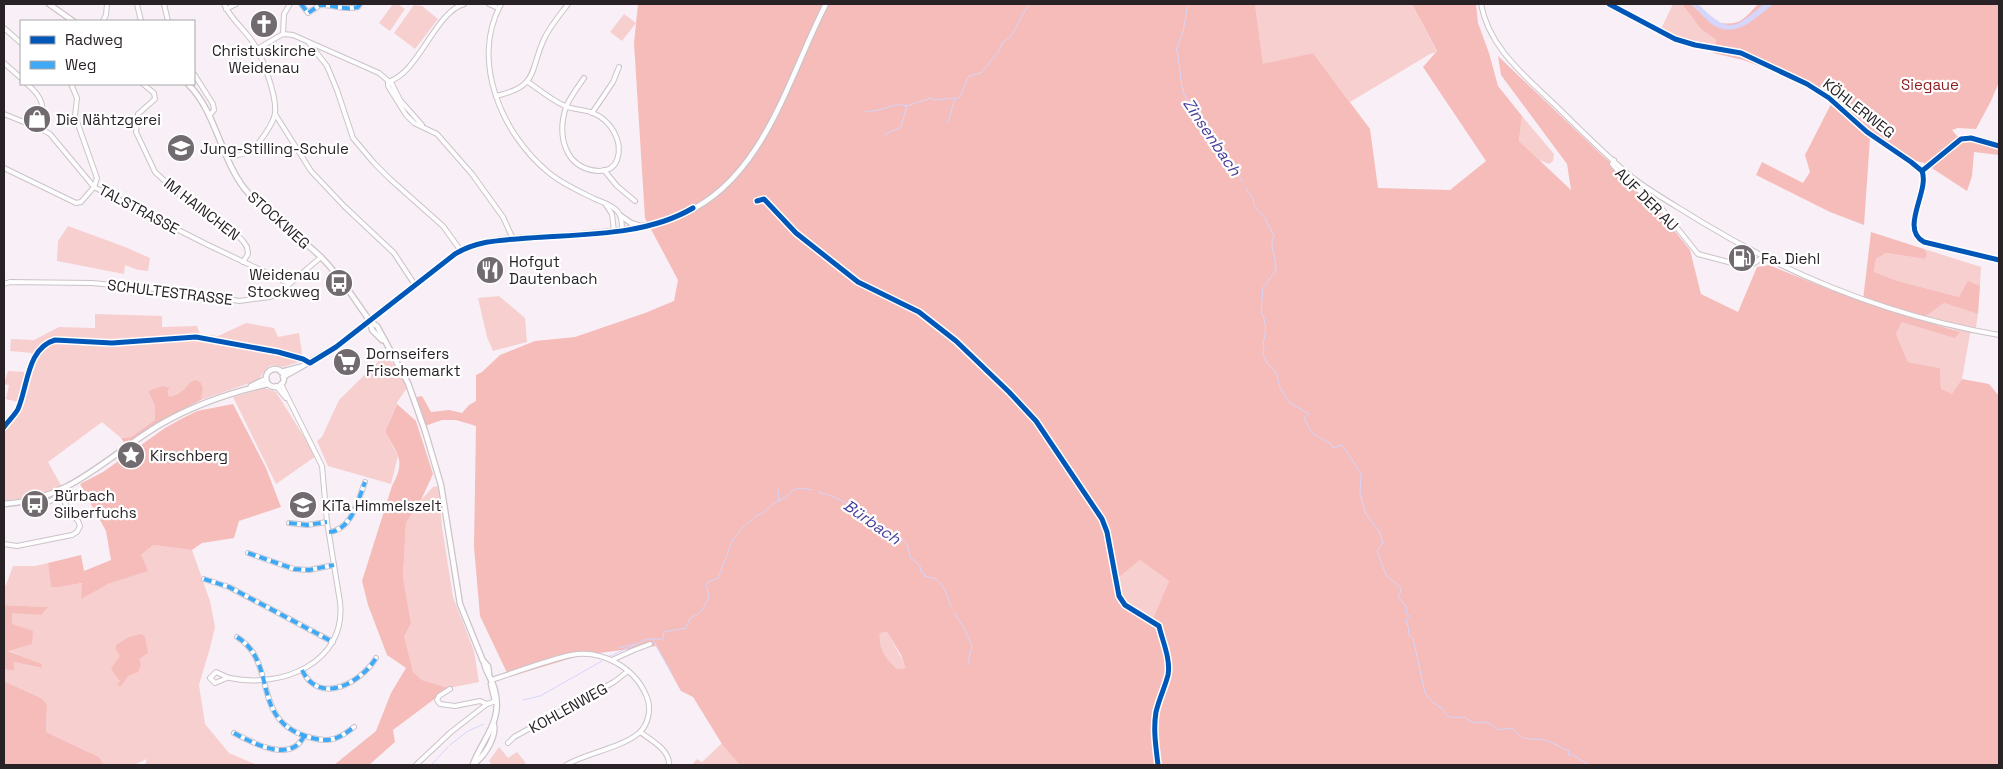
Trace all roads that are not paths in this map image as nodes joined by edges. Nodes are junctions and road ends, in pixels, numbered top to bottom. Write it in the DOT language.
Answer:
graph roads {
  1 [pos="48,4"];
  2 [pos="107,4"];
  3 [pos="137,4"];
  4 [pos="164,4"];
  5 [pos="224,4"];
  6 [pos="236,4"];
  7 [pos="290,4"];
  8 [pos="302,4"];
  9 [pos="360,4"];
  10 [pos="464,4"];
  11 [pos="489,4"];
  12 [pos="568,4"];
  13 [pos="826,4"];
  14 [pos="1481,4"];
  15 [pos="1609,4"];
  16 [pos="499,6"];
  17 [pos="226,10"];
  18 [pos="69,20"];
  19 [pos="103,20"];
  20 [pos="141,20"];
  21 [pos="168,20"];
  22 [pos="4,28"];
  23 [pos="283,34"];
  24 [pos="20,42"];
  25 [pos="309,43"];
  26 [pos="256,48"];
  27 [pos="4,63"];
  28 [pos="619,67"];
  29 [pos="195,76"];
  30 [pos="20,77"];
  31 [pos="584,78"];
  32 [pos="388,82"];
  33 [pos="528,82"];
  34 [pos="29,85"];
  35 [pos="71,85"];
  36 [pos="144,85"];
  37 [pos="189,85"];
  38 [pos="496,96"];
  39 [pos="566,107"];
  40 [pos="592,113"];
  41 [pos="4,114"];
  42 [pos="275,114"];
  43 [pos="209,116"];
  44 [pos="41,129"];
  45 [pos="227,157"];
  46 [pos="1614,160"];
  47 [pos="4,168"];
  48 [pos="604,170"];
  49 [pos="94,187"];
  50 [pos="635,201"];
  51 [pos="604,204"];
  52 [pos="621,216"];
  53 [pos="641,226"];
  54 [pos="622,230"];
  55 [pos="614,231"];
  56 [pos="513,240"];
  57 [pos="462,251"];
  58 [pos="321,257"];
  59 [pos="1763,258"];
  60 [pos="1999,260"];
  61 [pos="243,262"];
  62 [pos="290,282"];
  63 [pos="4,284"];
  64 [pos="416,285"];
  65 [pos="370,321"];
  66 [pos="1999,335"];
  67 [pos="282,374"];
  68 [pos="267,381"];
  69 [pos="278,385"];
  70 [pos="365,482"];
  71 [pos="59,491"];
  72 [pos="4,504"];
  73 [pos="40,506"];
  74 [pos="289,522"];
  75 [pos="327,522"];
  76 [pos="329,532"];
  77 [pos="4,544"];
  78 [pos="248,553"];
  79 [pos="334,565"];
  80 [pos="204,579"];
  81 [pos="237,637"];
  82 [pos="333,642"];
  83 [pos="650,644"];
  84 [pos="376,658"];
  85 [pos="612,660"];
  86 [pos="302,670"];
  87 [pos="628,671"];
  88 [pos="227,678"];
  89 [pos="263,680"];
  90 [pos="491,680"];
  91 [pos="450,689"];
  92 [pos="496,701"];
  93 [pos="487,704"];
  94 [pos="354,726"];
  95 [pos="640,732"];
  96 [pos="234,733"];
  97 [pos="304,736"];
  98 [pos="508,744"];
  99 [pos="472,764"];
  100 [pos="416,765"];
  101 [pos="566,765"];
  102 [pos="669,765"];
  1 -- 18 [label="street"];
  2 -- 19 [label="street"];
  3 -- 20 [label="street"];
  4 -- 21 [label="street"];
  5 -- 17 [label="street"];
  6 -- 17 [label="street"];
  7 -- 23 [label="street"];
  8 -- 9 [label="street"];
  10 -- 32 [label="street"];
  11 -- 16 [label="street"];
  12 -- 33 [label="street"];
  13 -- 53 [label="street"];
  14 -- 46 [label="street"];
  15 -- 60 [label="street, KÖHLERWEG"];
  16 -- 38 [label="street"];
  17 -- 26 [label="street"];
  22 -- 24 [label="street"];
  23 -- 25 [label="street"];
  23 -- 26 [label="street"];
  25 -- 32 [label="street"];
  25 -- 57 [label="street"];
  26 -- 42 [label="street"];
  27 -- 30 [label="street"];
  28 -- 40 [label="street"];
  29 -- 43 [label="street"];
  31 -- 39 [label="street"];
  32 -- 56 [label="street"];
  33 -- 38 [label="street"];
  33 -- 39 [label="street"];
  34 -- 44 [label="street"];
  35 -- 49 [label="street"];
  36 -- 61 [label="street, IM HAINCHEN"];
  37 -- 43 [label="street, STOCKWEG"];
  38 -- 51 [label="street"];
  39 -- 40 [label="street"];
  39 -- 48 [label="street"];
  40 -- 48 [label="street"];
  41 -- 44 [label="street, TALSTRASSE"];
  42 -- 45 [label="street"];
  42 -- 64 [label="street"];
  43 -- 45 [label="street, STOCKWEG"];
  44 -- 49 [label="street, TALSTRASSE"];
  45 -- 58 [label="street, STOCKWEG"];
  46 -- 59 [label="street"];
  46 -- 59 [label="street, AUF DER AU"];
  47 -- 49 [label="street"];
  48 -- 50 [label="street"];
  49 -- 61 [label="street, TALSTRASSE"];
  51 -- 52 [label="street"];
  51 -- 55 [label="street"];
  52 -- 53 [label="street"];
  52 -- 54 [label="street"];
  53 -- 54 [label="street"];
  54 -- 55 [label="street"];
  55 -- 56 [label="street"];
  56 -- 57 [label="street"];
  57 -- 64 [label="street"];
  58 -- 62 [label="street, SCHULTESTRASSE"];
  58 -- 65 [label="street, STOCKWEG"];
  59 -- 66 [label="street"];
  61 -- 62 [label="street, TALSTRASSE"];
  62 -- 63 [label="street, SCHULTESTRASSE"];
  64 -- 65 [label="street"];
  65 -- 67 [label="street"];
  65 -- 90 [label="street, STOCKWEG"];
  67 -- 68 [label="street"];
  67 -- 69 [label="street"];
  68 -- 69 [label="street"];
  68 -- 71 [label="street"];
  69 -- 75 [label="street"];
  70 -- 76 [label="street"];
  71 -- 72 [label="street"];
  71 -- 73 [label="street"];
  71 -- 77 [label="street"];
  74 -- 75 [label="street"];
  75 -- 76 [label="street"];
  76 -- 79 [label="street"];
  78 -- 79 [label="street"];
  79 -- 82 [label="street"];
  80 -- 82 [label="street"];
  81 -- 89 [label="street"];
  82 -- 86 [label="street"];
  83 -- 85 [label="street"];
  84 -- 86 [label="street"];
  85 -- 87 [label="street"];
  85 -- 90 [label="street"];
  86 -- 89 [label="street"];
  87 -- 95 [label="street"];
  87 -- 98 [label="street, KOHLENWEG"];
  88 -- 89 [label="street"];
  89 -- 97 [label="street"];
  90 -- 92 [label="street, STOCKWEG"];
  91 -- 93 [label="street"];
  92 -- 93 [label="street"];
  92 -- 99 [label="street, STOCKWEG"];
  93 -- 100 [label="street"];
  94 -- 97 [label="street"];
  95 -- 101 [label="street"];
  95 -- 102 [label="street"];
  96 -- 97 [label="street"];
}
